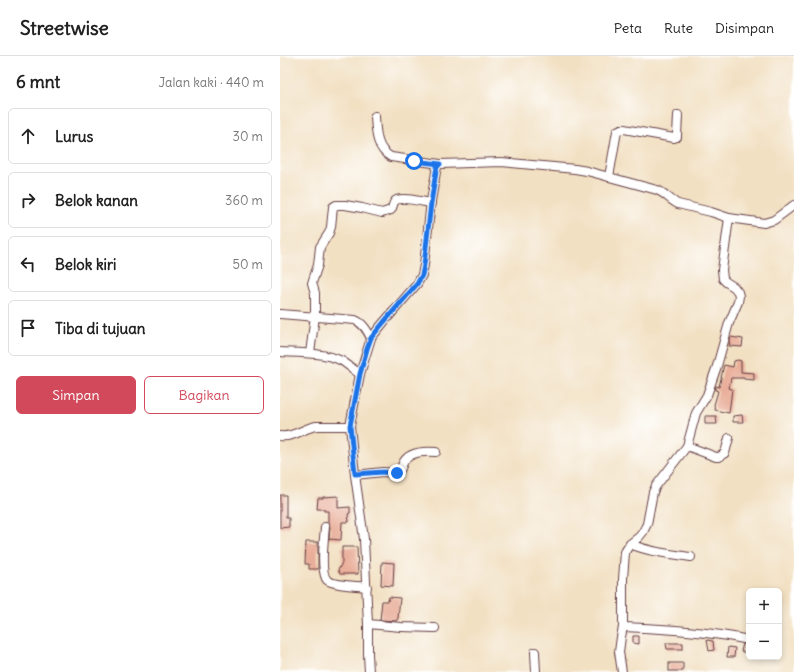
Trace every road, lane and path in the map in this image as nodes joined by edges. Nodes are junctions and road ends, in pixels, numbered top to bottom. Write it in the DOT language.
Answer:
graph roads {
  1 [pos="678,115"];
  2 [pos="375,116"];
  3 [pos="440,164"];
  4 [pos="609,177"];
  5 [pos="431,203"];
  6 [pos="794,205"];
  7 [pos="729,218"];
  8 [pos="280,314"];
  9 [pos="315,316"];
  10 [pos="371,338"];
  11 [pos="280,352"];
  12 [pos="310,353"];
  13 [pos="360,374"];
  14 [pos="350,426"];
  15 [pos="280,436"];
  16 [pos="729,438"];
  17 [pos="687,446"];
  18 [pos="436,452"];
  19 [pos="355,474"];
  20 [pos="325,527"];
  21 [pos="630,544"];
  22 [pos="691,557"];
  23 [pos="367,587"];
  24 [pos="368,624"];
  25 [pos="623,627"];
  26 [pos="435,628"];
  27 [pos="746,639"];
  28 [pos="535,652"];
  29 [pos="369,672"];
  30 [pos="536,672"];
  31 [pos="622,672"];
  1 -- 4 [label="street"];
  2 -- 3 [label="street"];
  3 -- 4 [label="street"];
  3 -- 5 [label="street"];
  4 -- 7 [label="street"];
  5 -- 9 [label="street"];
  5 -- 10 [label="street"];
  6 -- 7 [label="street"];
  7 -- 17 [label="street"];
  8 -- 9 [label="street"];
  9 -- 10 [label="street"];
  9 -- 12 [label="street"];
  10 -- 13 [label="street"];
  11 -- 12 [label="street"];
  12 -- 13 [label="street"];
  13 -- 14 [label="street"];
  14 -- 15 [label="street"];
  14 -- 19 [label="street"];
  16 -- 17 [label="street"];
  17 -- 21 [label="street"];
  18 -- 19 [label="street"];
  19 -- 23 [label="street"];
  20 -- 23 [label="street"];
  21 -- 22 [label="street"];
  21 -- 25 [label="street"];
  23 -- 24 [label="street"];
  24 -- 26 [label="street"];
  24 -- 29 [label="street"];
  25 -- 27 [label="street"];
  25 -- 31 [label="street"];
  28 -- 30 [label="street"];
}
